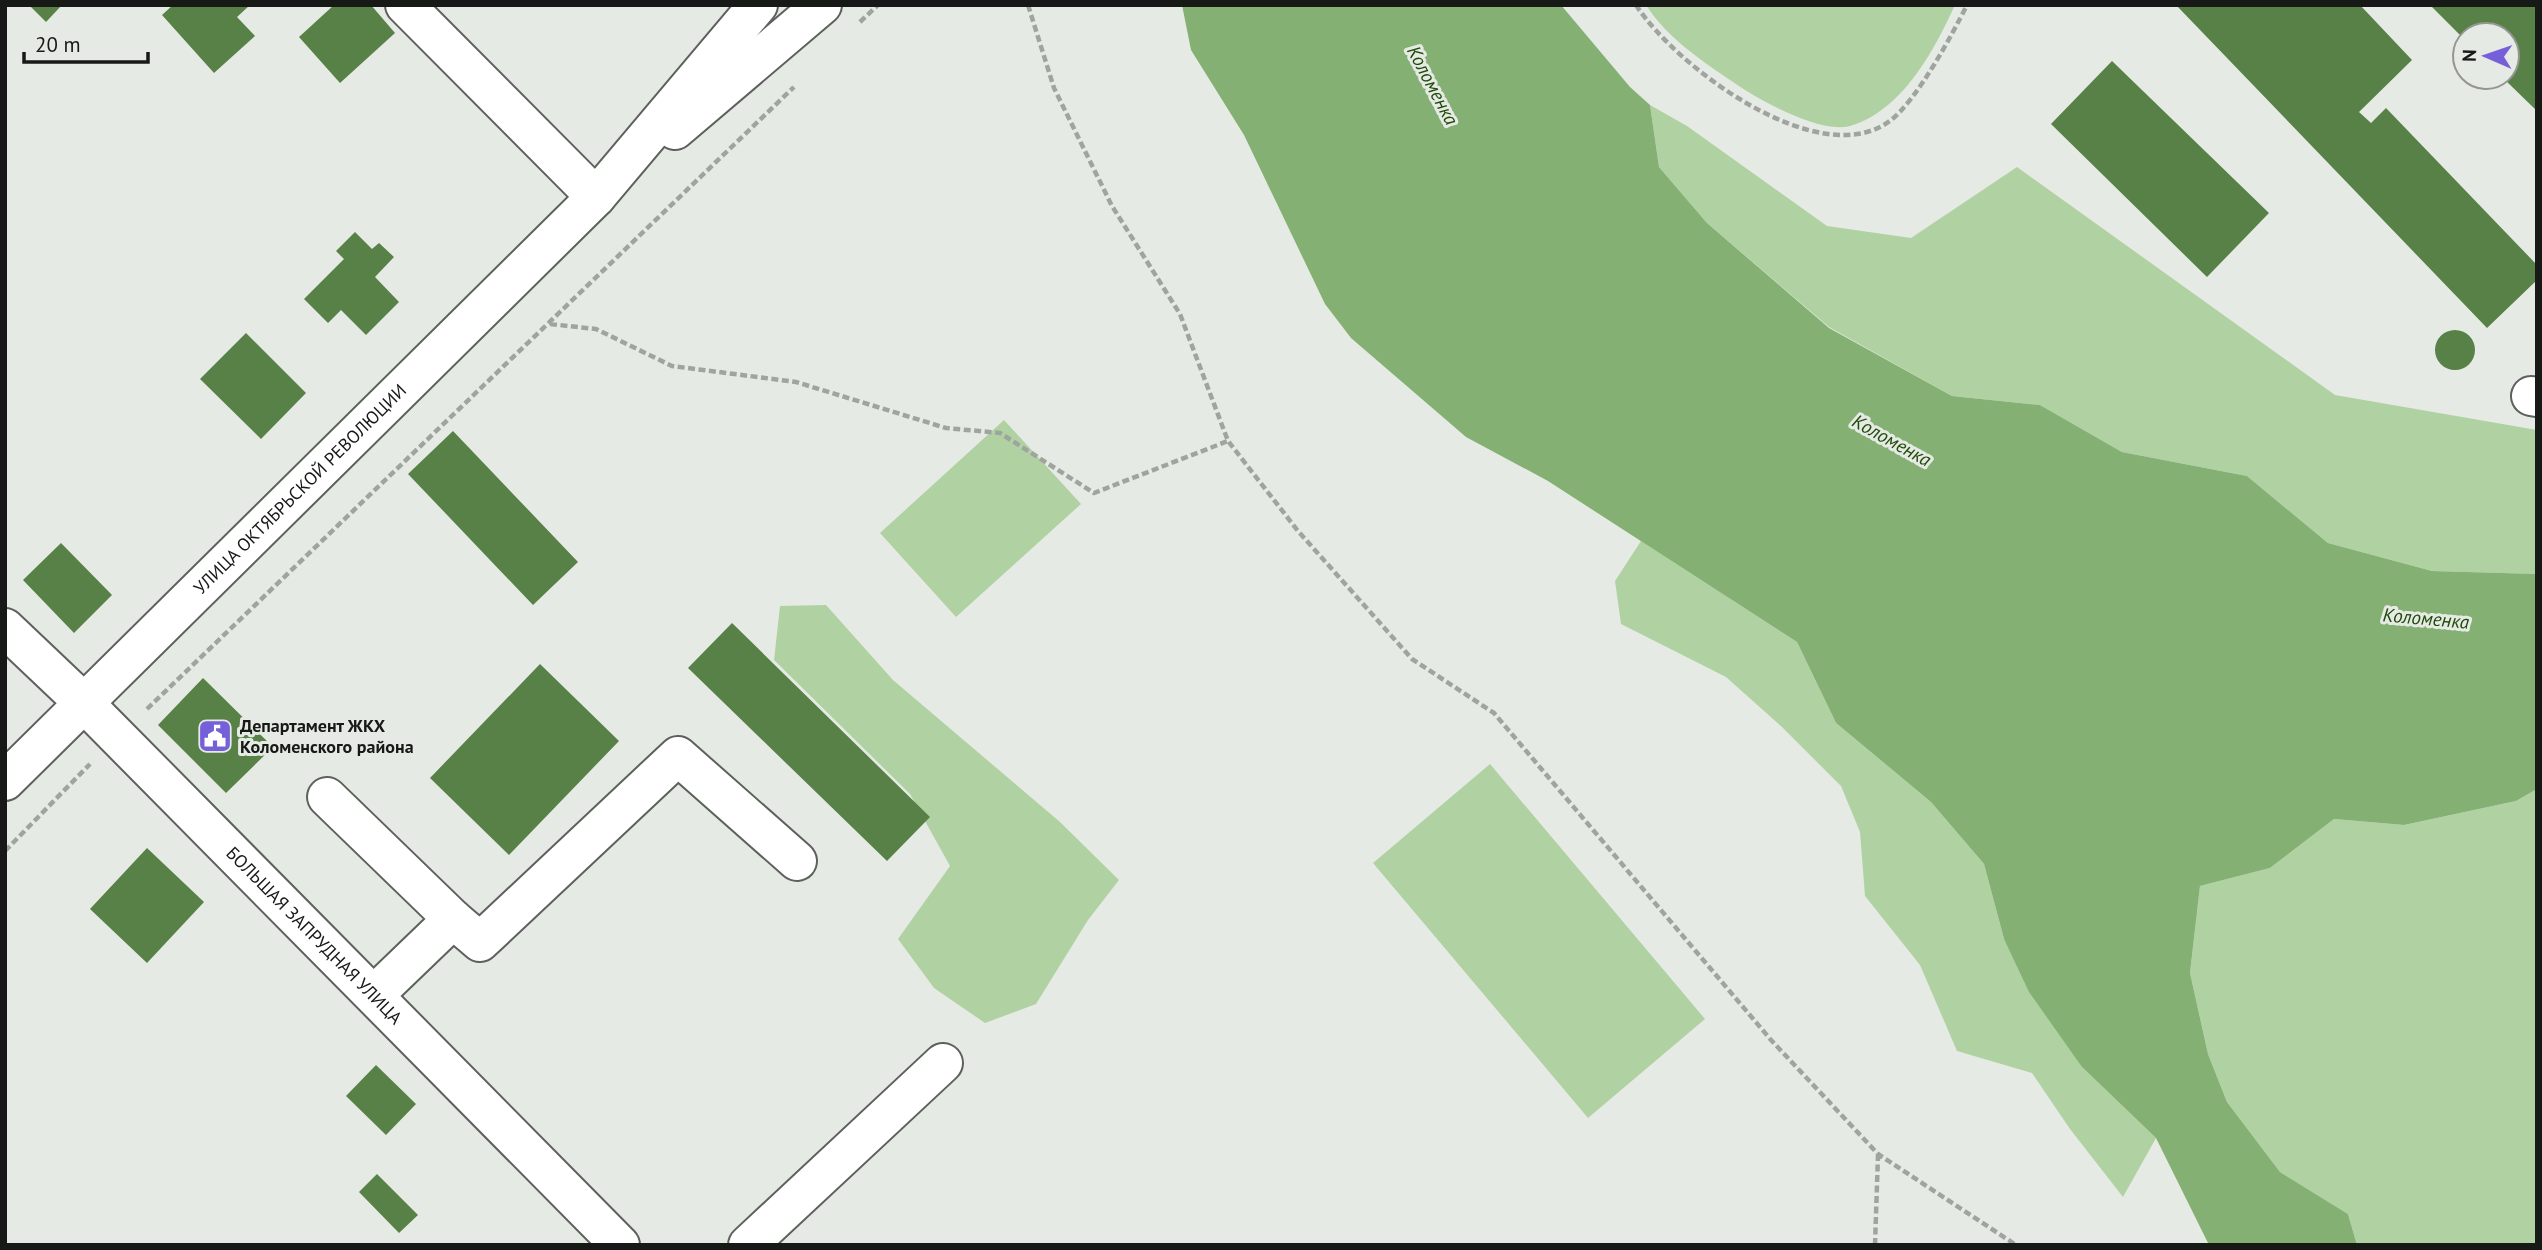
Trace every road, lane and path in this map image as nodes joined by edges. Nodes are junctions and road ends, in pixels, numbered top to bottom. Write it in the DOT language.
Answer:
graph roads {
  1 [pos="405,5"];
  2 [pos="758,5"];
  3 [pos="822,5"];
  4 [pos="877,5"];
  5 [pos="1028,5"];
  6 [pos="1636,5"];
  7 [pos="1967,5"];
  8 [pos="858,24"];
  9 [pos="798,83"];
  10 [pos="596,197"];
  11 [pos="550,324"];
  12 [pos="1228,441"];
  13 [pos="5,628"];
  14 [pos="84,703"];
  15 [pos="117,737"];
  16 [pos="5,781"];
  17 [pos="327,797"];
  18 [pos="5,851"];
  19 [pos="797,861"];
  20 [pos="453,919"];
  21 [pos="374,995"];
  22 [pos="943,1063"];
  23 [pos="1878,1154"];
  24 [pos="620,1245"];
  25 [pos="748,1245"];
  26 [pos="1875,1245"];
  27 [pos="2016,1245"];
  1 -- 10 [label="main road"];
  2 -- 10 [label="main road, УЛИЦА ОКТЯБРЬСКОЙ РЕВОЛЮЦИИ"];
  3 -- 10 [label="main road, УЛИЦА ОКТЯБРЬСКОЙ РЕВОЛЮЦИИ"];
  4 -- 8 [label="path"];
  5 -- 12 [label="path"];
  6 -- 7 [label="path"];
  9 -- 11 [label="path"];
  10 -- 14 [label="main road, УЛИЦА ОКТЯБРЬСКОЙ РЕВОЛЮЦИИ"];
  11 -- 12 [label="path"];
  11 -- 15 [label="path"];
  12 -- 23 [label="path"];
  13 -- 14 [label="main road, БОЛЬШАЯ ЗАПРУДНАЯ УЛИЦА"];
  14 -- 15 [label="main road, БОЛЬШАЯ ЗАПРУДНАЯ УЛИЦА"];
  14 -- 16 [label="main road, УЛИЦА ОКТЯБРЬСКОЙ РЕВОЛЮЦИИ"];
  15 -- 18 [label="path"];
  15 -- 21 [label="main road, БОЛЬШАЯ ЗАПРУДНАЯ УЛИЦА"];
  17 -- 20 [label="main road"];
  19 -- 20 [label="main road"];
  20 -- 21 [label="main road"];
  21 -- 24 [label="main road, БОЛЬШАЯ ЗАПРУДНАЯ УЛИЦА"];
  22 -- 25 [label="main road"];
  23 -- 26 [label="path"];
  23 -- 27 [label="path"];
}
